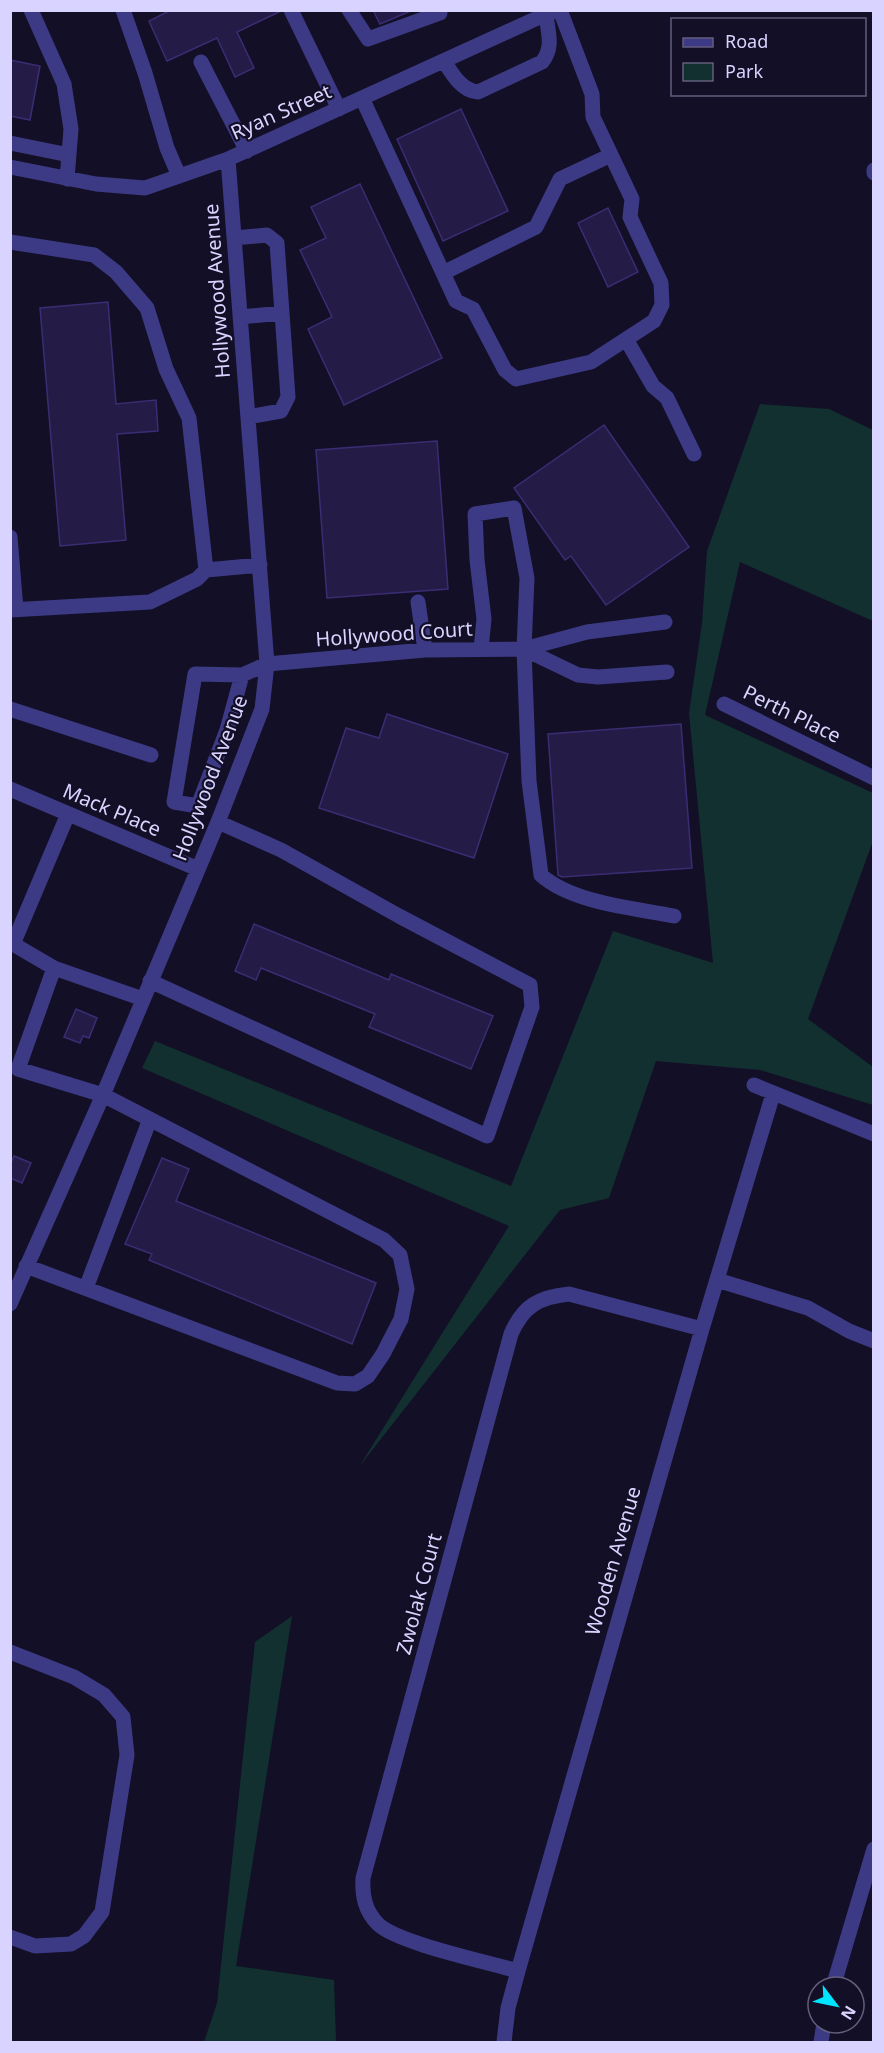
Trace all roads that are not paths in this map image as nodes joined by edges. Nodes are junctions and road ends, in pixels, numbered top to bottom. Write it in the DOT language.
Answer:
graph roads {
  1 [pos="31,10"];
  2 [pos="123,10"];
  3 [pos="291,10"];
  4 [pos="349,10"];
  5 [pos="441,11"];
  6 [pos="554,12"];
  7 [pos="444,61"];
  8 [pos="201,62"];
  9 [pos="362,98"];
  10 [pos="339,109"];
  11 [pos="10,143"];
  12 [pos="246,151"];
  13 [pos="69,154"];
  14 [pos="611,155"];
  15 [pos="228,159"];
  16 [pos="10,167"];
  17 [pos="179,176"];
  18 [pos="67,178"];
  19 [pos="234,238"];
  20 [pos="10,242"];
  21 [pos="443,273"];
  22 [pos="282,314"];
  23 [pos="240,317"];
  24 [pos="626,339"];
  25 [pos="248,417"];
  26 [pos="694,454"];
  27 [pos="10,537"];
  28 [pos="260,565"];
  29 [pos="206,570"];
  30 [pos="418,602"];
  31 [pos="13,609"];
  32 [pos="665,622"];
  33 [pos="481,649"];
  34 [pos="524,649"];
  35 [pos="425,650"];
  36 [pos="267,664"];
  37 [pos="667,672"];
  38 [pos="242,675"];
  39 [pos="724,704"];
  40 [pos="10,709"];
  41 [pos="151,755"];
  42 [pos="873,778"];
  43 [pos="10,789"];
  44 [pos="68,814"];
  45 [pos="218,822"];
  46 [pos="198,869"];
  47 [pos="674,916"];
  48 [pos="54,968"];
  49 [pos="150,981"];
  50 [pos="143,999"];
  51 [pos="754,1084"];
  52 [pos="773,1094"];
  53 [pos="103,1095"];
  54 [pos="150,1119"];
  55 [pos="873,1134"];
  56 [pos="26,1266"];
  57 [pos="717,1280"];
  58 [pos="86,1288"];
  59 [pos="10,1304"];
  60 [pos="702,1329"];
  61 [pos="873,1341"];
  62 [pos="10,1652"];
  63 [pos="873,1849"];
  64 [pos="10,1937"];
  65 [pos="518,1971"];
  66 [pos="836,1975"];
  67 [pos="504,2043"];
  1 -- 13 [label="street"];
  2 -- 17 [label="street"];
  3 -- 10 [label="street"];
  4 -- 5 [label="street"];
  6 -- 7 [label="street, Ryan Street"];
  6 -- 7 [label="street"];
  6 -- 14 [label="street"];
  7 -- 9 [label="street, Ryan Street"];
  8 -- 12 [label="street"];
  9 -- 10 [label="street, Ryan Street"];
  9 -- 21 [label="street"];
  10 -- 12 [label="street, Ryan Street"];
  11 -- 13 [label="street"];
  12 -- 15 [label="street, Ryan Street"];
  13 -- 18 [label="street"];
  14 -- 21 [label="street"];
  14 -- 24 [label="street"];
  15 -- 17 [label="street, Ryan Street"];
  15 -- 19 [label="street, Hollywood Avenue"];
  16 -- 18 [label="street, Ryan Street"];
  17 -- 18 [label="street, Ryan Street"];
  19 -- 22 [label="street"];
  19 -- 23 [label="street, Hollywood Avenue"];
  20 -- 29 [label="street"];
  21 -- 24 [label="street"];
  22 -- 23 [label="street"];
  22 -- 25 [label="street"];
  23 -- 25 [label="street, Hollywood Avenue"];
  24 -- 26 [label="street"];
  25 -- 28 [label="street, Hollywood Avenue"];
  27 -- 31 [label="street"];
  28 -- 29 [label="street"];
  28 -- 36 [label="street, Hollywood Avenue"];
  29 -- 31 [label="street"];
  30 -- 35 [label="street"];
  32 -- 34 [label="street"];
  33 -- 34 [label="street, Hollywood Court"];
  33 -- 34 [label="street"];
  33 -- 35 [label="street, Hollywood Court"];
  34 -- 37 [label="street"];
  34 -- 47 [label="street"];
  35 -- 36 [label="street, Hollywood Court"];
  36 -- 38 [label="street, Hollywood Court"];
  36 -- 45 [label="street, Hollywood Avenue"];
  38 -- 38 [label="street"];
  39 -- 42 [label="street, Perth Place"];
  40 -- 41 [label="street"];
  43 -- 44 [label="street, Mack Place"];
  44 -- 46 [label="street, Mack Place"];
  44 -- 48 [label="street"];
  45 -- 46 [label="street, Hollywood Avenue"];
  45 -- 49 [label="street"];
  46 -- 49 [label="street, Hollywood Avenue"];
  48 -- 50 [label="street"];
  48 -- 53 [label="street"];
  49 -- 50 [label="street, Hollywood Avenue"];
  50 -- 53 [label="street, Hollywood Avenue"];
  51 -- 52 [label="street"];
  52 -- 55 [label="street"];
  52 -- 57 [label="street, Wooden Avenue"];
  53 -- 54 [label="street"];
  53 -- 56 [label="street, Hollywood Avenue"];
  54 -- 58 [label="street"];
  54 -- 58 [label="street"];
  56 -- 58 [label="street"];
  56 -- 59 [label="street, Hollywood Avenue"];
  57 -- 60 [label="street, Wooden Avenue"];
  57 -- 61 [label="street"];
  60 -- 65 [label="street, Wooden Avenue"];
  60 -- 65 [label="street, Zwolak Court"];
  62 -- 64 [label="street"];
  63 -- 66 [label="street"];
  65 -- 67 [label="street, Wooden Avenue"];
}
